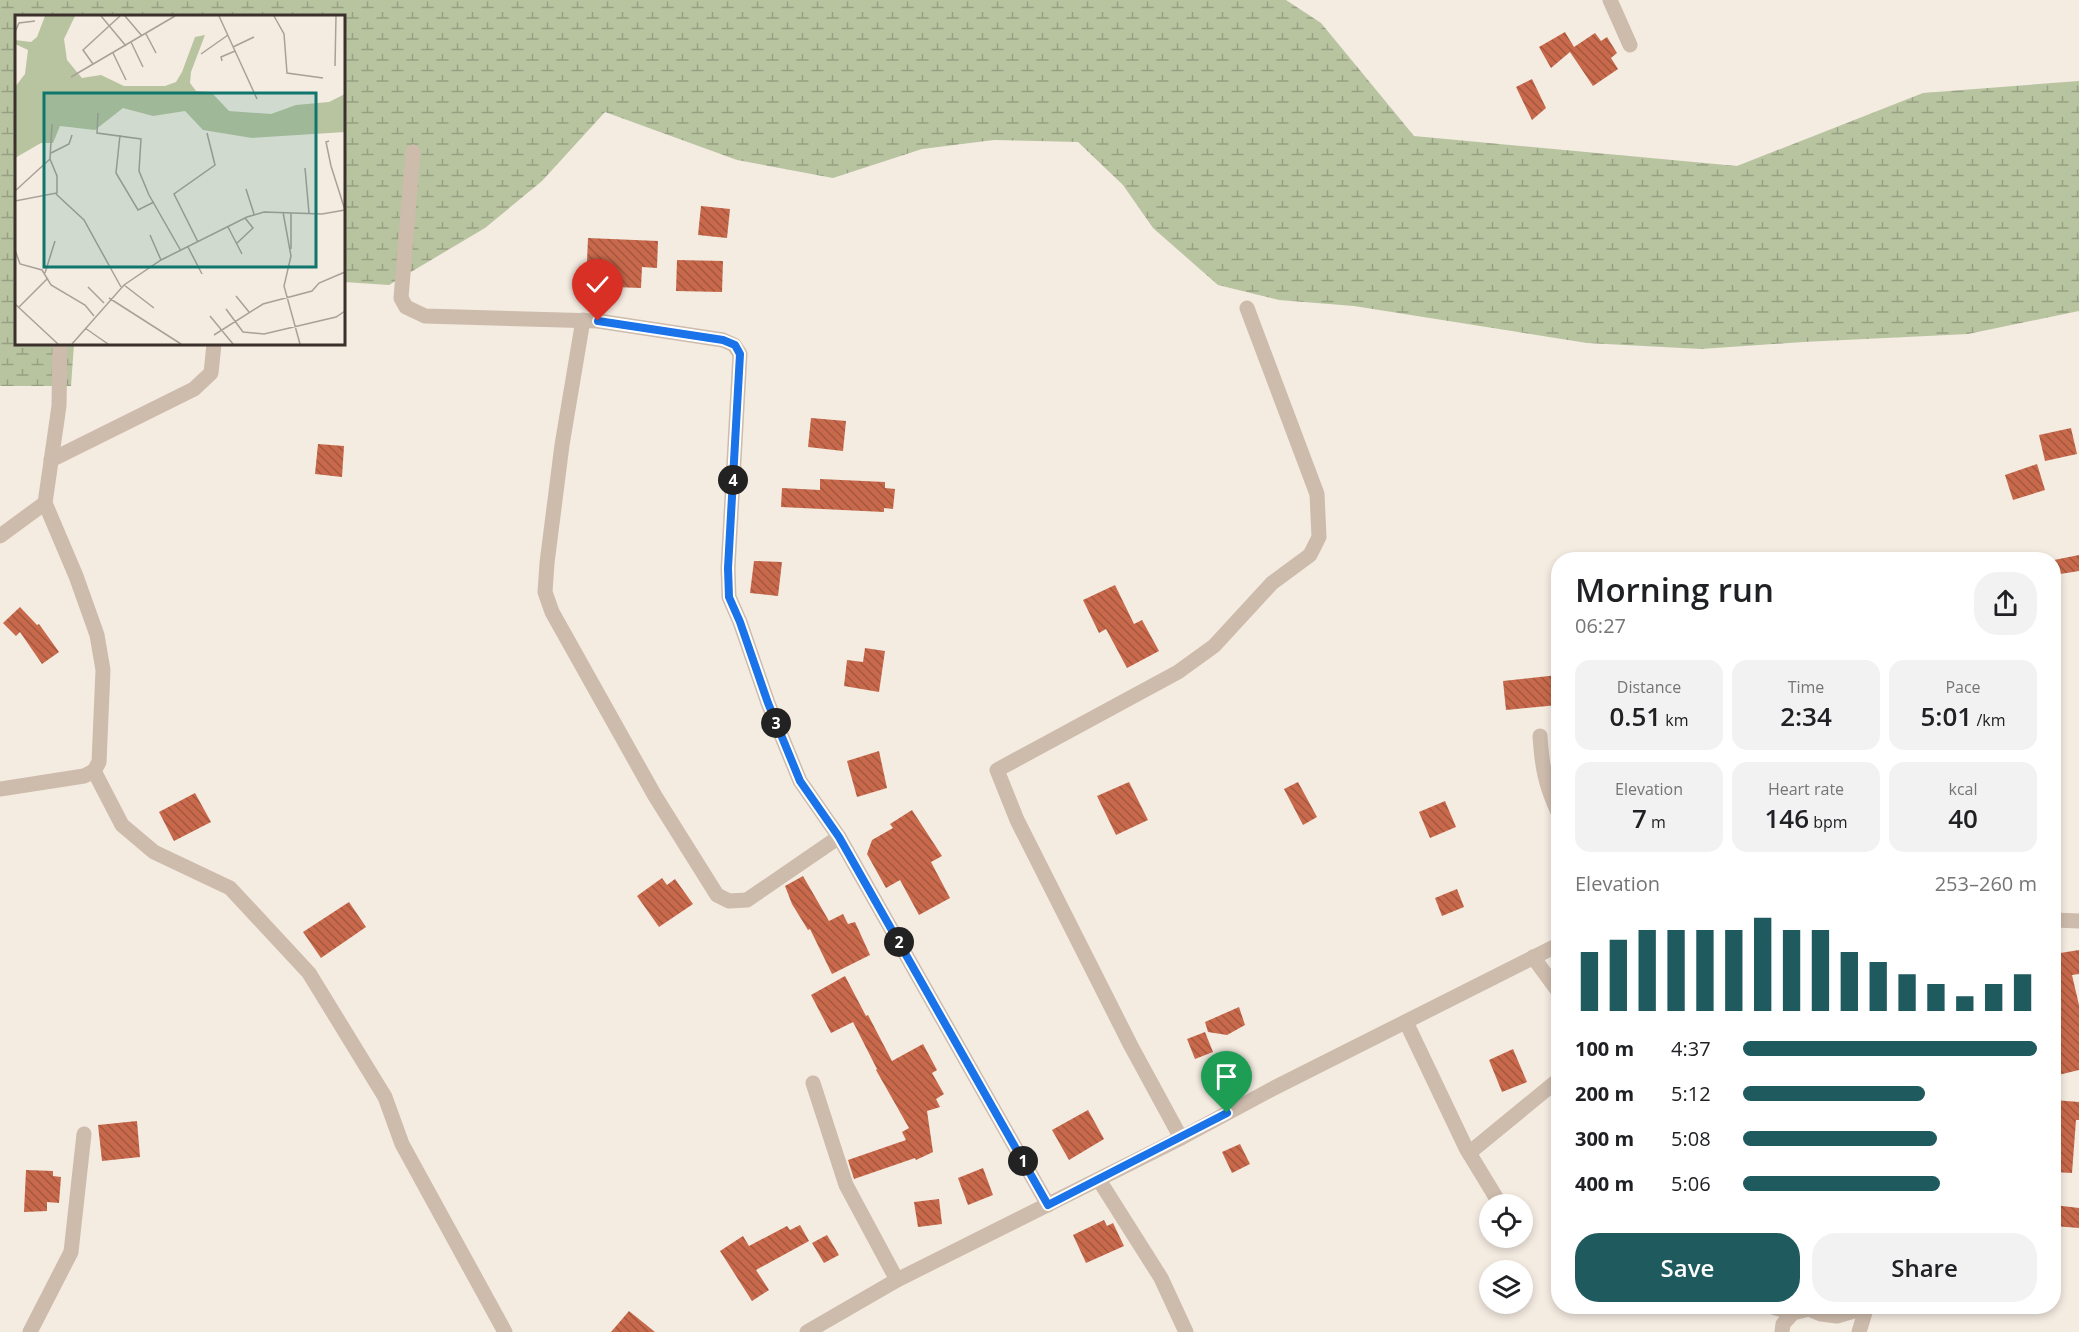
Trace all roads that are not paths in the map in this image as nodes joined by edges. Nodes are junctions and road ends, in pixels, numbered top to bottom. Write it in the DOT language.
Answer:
graph roads {
  1 [pos="1610,0"];
  2 [pos="1630,45"];
  3 [pos="413,152"];
  4 [pos="1248,308"];
  5 [pos="583,320"];
  6 [pos="60,345"];
  7 [pos="214,345"];
  8 [pos="51,460"];
  9 [pos="45,503"];
  10 [pos="0,536"];
  11 [pos="1540,736"];
  12 [pos="94,771"];
  13 [pos="0,789"];
  14 [pos="1551,797"];
  15 [pos="839,837"];
  16 [pos="2061,920"];
  17 [pos="2079,921"];
  18 [pos="1551,948"];
  19 [pos="1533,957"];
  20 [pos="1551,981"];
  21 [pos="1406,1022"];
  22 [pos="813,1083"];
  23 [pos="1551,1086"];
  24 [pos="84,1134"];
  25 [pos="1181,1138"];
  26 [pos="1469,1153"];
  27 [pos="1099,1180"];
  28 [pos="1494,1194"];
  29 [pos="1048,1205"];
  30 [pos="897,1280"];
  31 [pos="1792,1314"];
  32 [pos="1821,1314"];
  33 [pos="1844,1314"];
  34 [pos="1865,1314"];
  35 [pos="30,1332"];
  36 [pos="505,1332"];
  37 [pos="807,1332"];
  38 [pos="1186,1332"];
  39 [pos="1782,1332"];
  40 [pos="1859,1332"];
  1 -- 2 [label="street"];
  3 -- 5 [label="street"];
  4 -- 25 [label="street"];
  5 -- 15 [label="street"];
  5 -- 15 [label="street"];
  6 -- 8 [label="street"];
  7 -- 8 [label="street"];
  8 -- 9 [label="street"];
  9 -- 10 [label="street"];
  9 -- 12 [label="street"];
  11 -- 14 [label="street"];
  12 -- 13 [label="street"];
  12 -- 36 [label="street"];
  15 -- 29 [label="street"];
  16 -- 17 [label="street"];
  18 -- 19 [label="street"];
  19 -- 20 [label="street"];
  19 -- 21 [label="street"];
  21 -- 25 [label="street"];
  21 -- 26 [label="street"];
  22 -- 30 [label="street"];
  23 -- 26 [label="street"];
  24 -- 35 [label="street"];
  25 -- 27 [label="street"];
  26 -- 28 [label="street"];
  27 -- 29 [label="street"];
  27 -- 38 [label="street"];
  29 -- 30 [label="street"];
  30 -- 37 [label="street"];
  31 -- 39 [label="street"];
  32 -- 33 [label="street"];
  34 -- 40 [label="street"];
}
